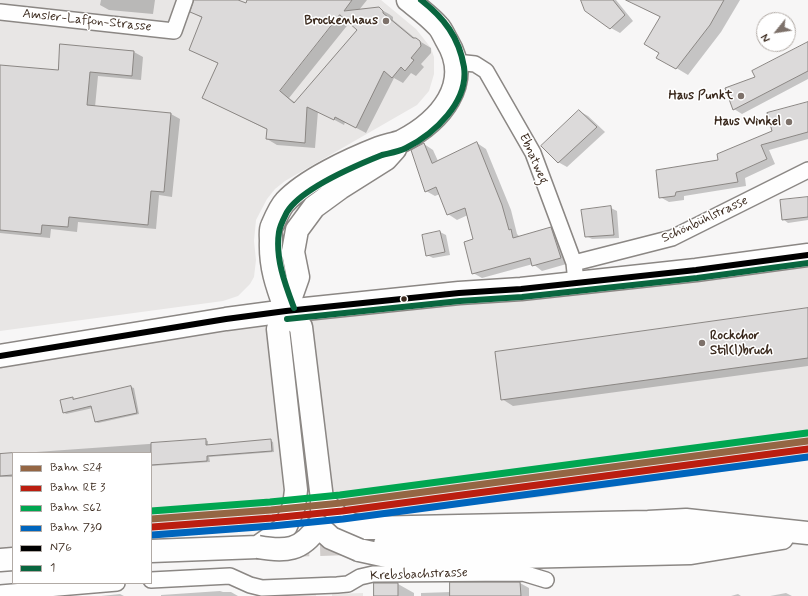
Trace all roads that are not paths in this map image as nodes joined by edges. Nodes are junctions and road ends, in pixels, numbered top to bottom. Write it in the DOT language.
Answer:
graph roads {
  1 [pos="185,0"];
  2 [pos="408,0"];
  3 [pos="0,12"];
  4 [pos="456,62"];
  5 [pos="808,170"];
  6 [pos="808,255"];
  7 [pos="575,273"];
  8 [pos="282,320"];
  9 [pos="0,356"];
  10 [pos="296,490"];
  11 [pos="322,499"];
  12 [pos="318,526"];
  13 [pos="808,534"];
  14 [pos="358,544"];
  15 [pos="258,547"];
  16 [pos="152,551"];
  17 [pos="12,559"];
  18 [pos="0,560"];
  19 [pos="152,580"];
  20 [pos="546,580"];
  21 [pos="105,584"];
  22 [pos="0,593"];
  1 -- 3 [label="street, Amsler-Laffon-Strasse"];
  2 -- 4 [label="main road"];
  4 -- 7 [label="street, Ebnatweg"];
  4 -- 8 [label="main road"];
  5 -- 7 [label="street, Schönbühlstrasse"];
  6 -- 7 [label="main road"];
  7 -- 8 [label="main road"];
  8 -- 9 [label="main road"];
  8 -- 10 [label="main road"];
  8 -- 11 [label="main road"];
  10 -- 12 [label="main road"];
  10 -- 15 [label="main road"];
  11 -- 12 [label="main road"];
  11 -- 13 [label="main road"];
  12 -- 13 [label="main road, bridge"];
  12 -- 15 [label="main road, bridge"];
  13 -- 14 [label="main road"];
  15 -- 16 [label="main road"];
  17 -- 18 [label="main road"];
  19 -- 20 [label="street, Krebsbachstrasse"];
  21 -- 22 [label="street"];
}
